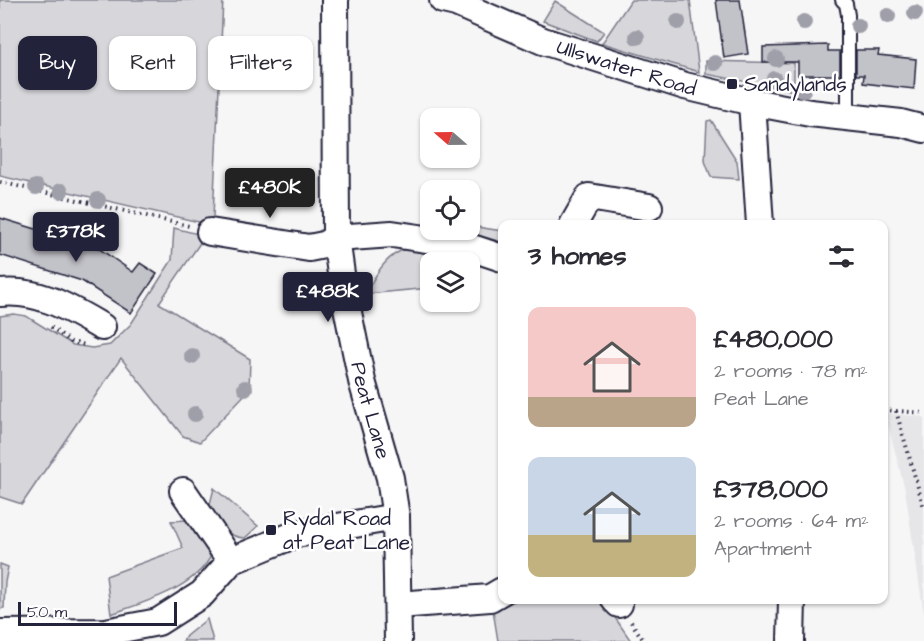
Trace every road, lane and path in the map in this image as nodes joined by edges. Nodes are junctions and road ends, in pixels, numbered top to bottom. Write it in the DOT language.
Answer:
graph roads {
  1 [pos="335,0"];
  2 [pos="443,0"];
  3 [pos="842,0"];
  4 [pos="752,102"];
  5 [pos="848,117"];
  6 [pos="924,129"];
  7 [pos="0,182"];
  8 [pos="649,207"];
  9 [pos="576,220"];
  10 [pos="760,220"];
  11 [pos="210,232"];
  12 [pos="336,237"];
  13 [pos="498,257"];
  14 [pos="0,293"];
  15 [pos="102,327"];
  16 [pos="888,410"];
  17 [pos="896,411"];
  18 [pos="924,413"];
  19 [pos="183,491"];
  20 [pos="924,508"];
  21 [pos="396,517"];
  22 [pos="231,561"];
  23 [pos="498,593"];
  24 [pos="398,604"];
  25 [pos="792,604"];
  26 [pos="162,632"];
  27 [pos="0,633"];
  28 [pos="398,641"];
  29 [pos="791,641"];
  1 -- 12 [label="street, Peat Lane"];
  2 -- 4 [label="street, Ullswater Road"];
  3 -- 5 [label="lane"];
  4 -- 5 [label="street, Ullswater Road"];
  4 -- 10 [label="street"];
  5 -- 6 [label="street, Ullswater Road"];
  7 -- 11 [label="path"];
  8 -- 9 [label="street"];
  11 -- 12 [label="street"];
  12 -- 13 [label="street"];
  12 -- 21 [label="street, Peat Lane"];
  14 -- 15 [label="street"];
  16 -- 17 [label="path"];
  17 -- 18 [label="path"];
  17 -- 20 [label="path"];
  19 -- 22 [label="street"];
  21 -- 22 [label="street"];
  21 -- 24 [label="street, Peat Lane"];
  22 -- 26 [label="street"];
  23 -- 24 [label="street"];
  24 -- 28 [label="street, Peat Lane"];
  25 -- 29 [label="street"];
  26 -- 27 [label="street"];
}
